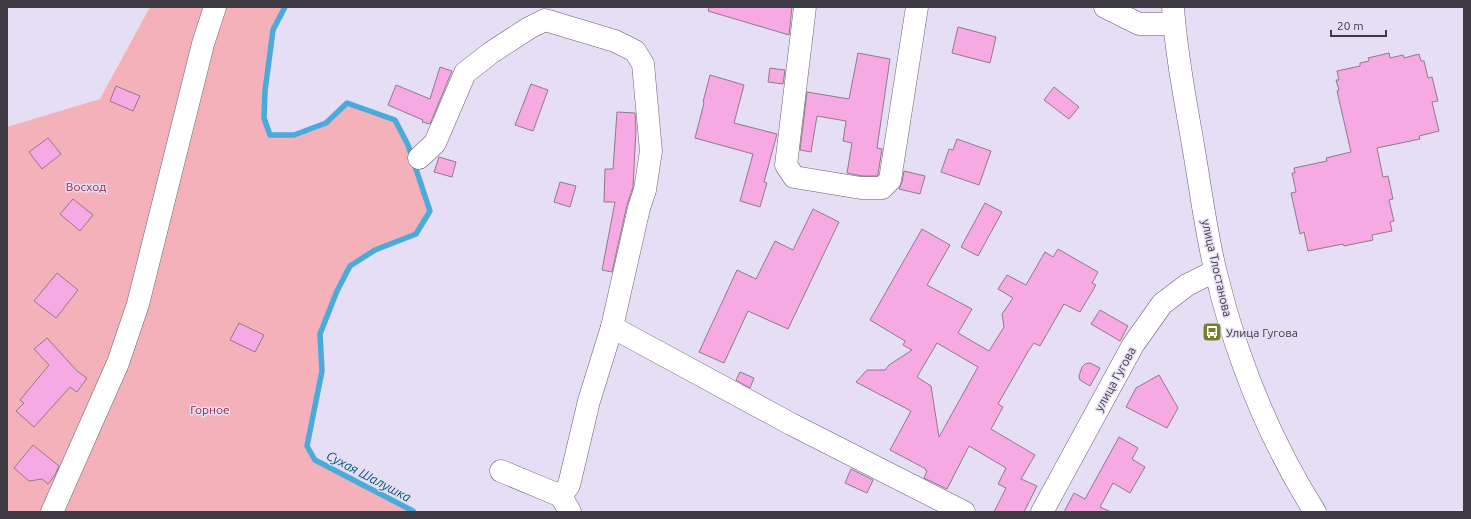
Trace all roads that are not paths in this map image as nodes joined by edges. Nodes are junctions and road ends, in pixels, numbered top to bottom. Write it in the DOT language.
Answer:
graph roads {
  1 [pos="215,7"];
  2 [pos="805,7"];
  3 [pos="917,7"];
  4 [pos="1105,7"];
  5 [pos="547,14"];
  6 [pos="1174,16"];
  7 [pos="418,158"];
  8 [pos="1215,271"];
  9 [pos="612,327"];
  10 [pos="501,471"];
  11 [pos="566,504"];
  12 [pos="52,512"];
  13 [pos="964,512"];
  14 [pos="1042,512"];
  15 [pos="1315,512"];
  1 -- 12 [label="main road"];
  2 -- 3 [label="main road"];
  4 -- 6 [label="main road"];
  5 -- 7 [label="main road"];
  5 -- 9 [label="main road"];
  6 -- 8 [label="main road, улица Тлостанова"];
  8 -- 14 [label="main road, улица Гугова"];
  8 -- 15 [label="main road, улица Тлостанова"];
  9 -- 11 [label="main road"];
  9 -- 13 [label="main road"];
  10 -- 11 [label="main road"];
}
